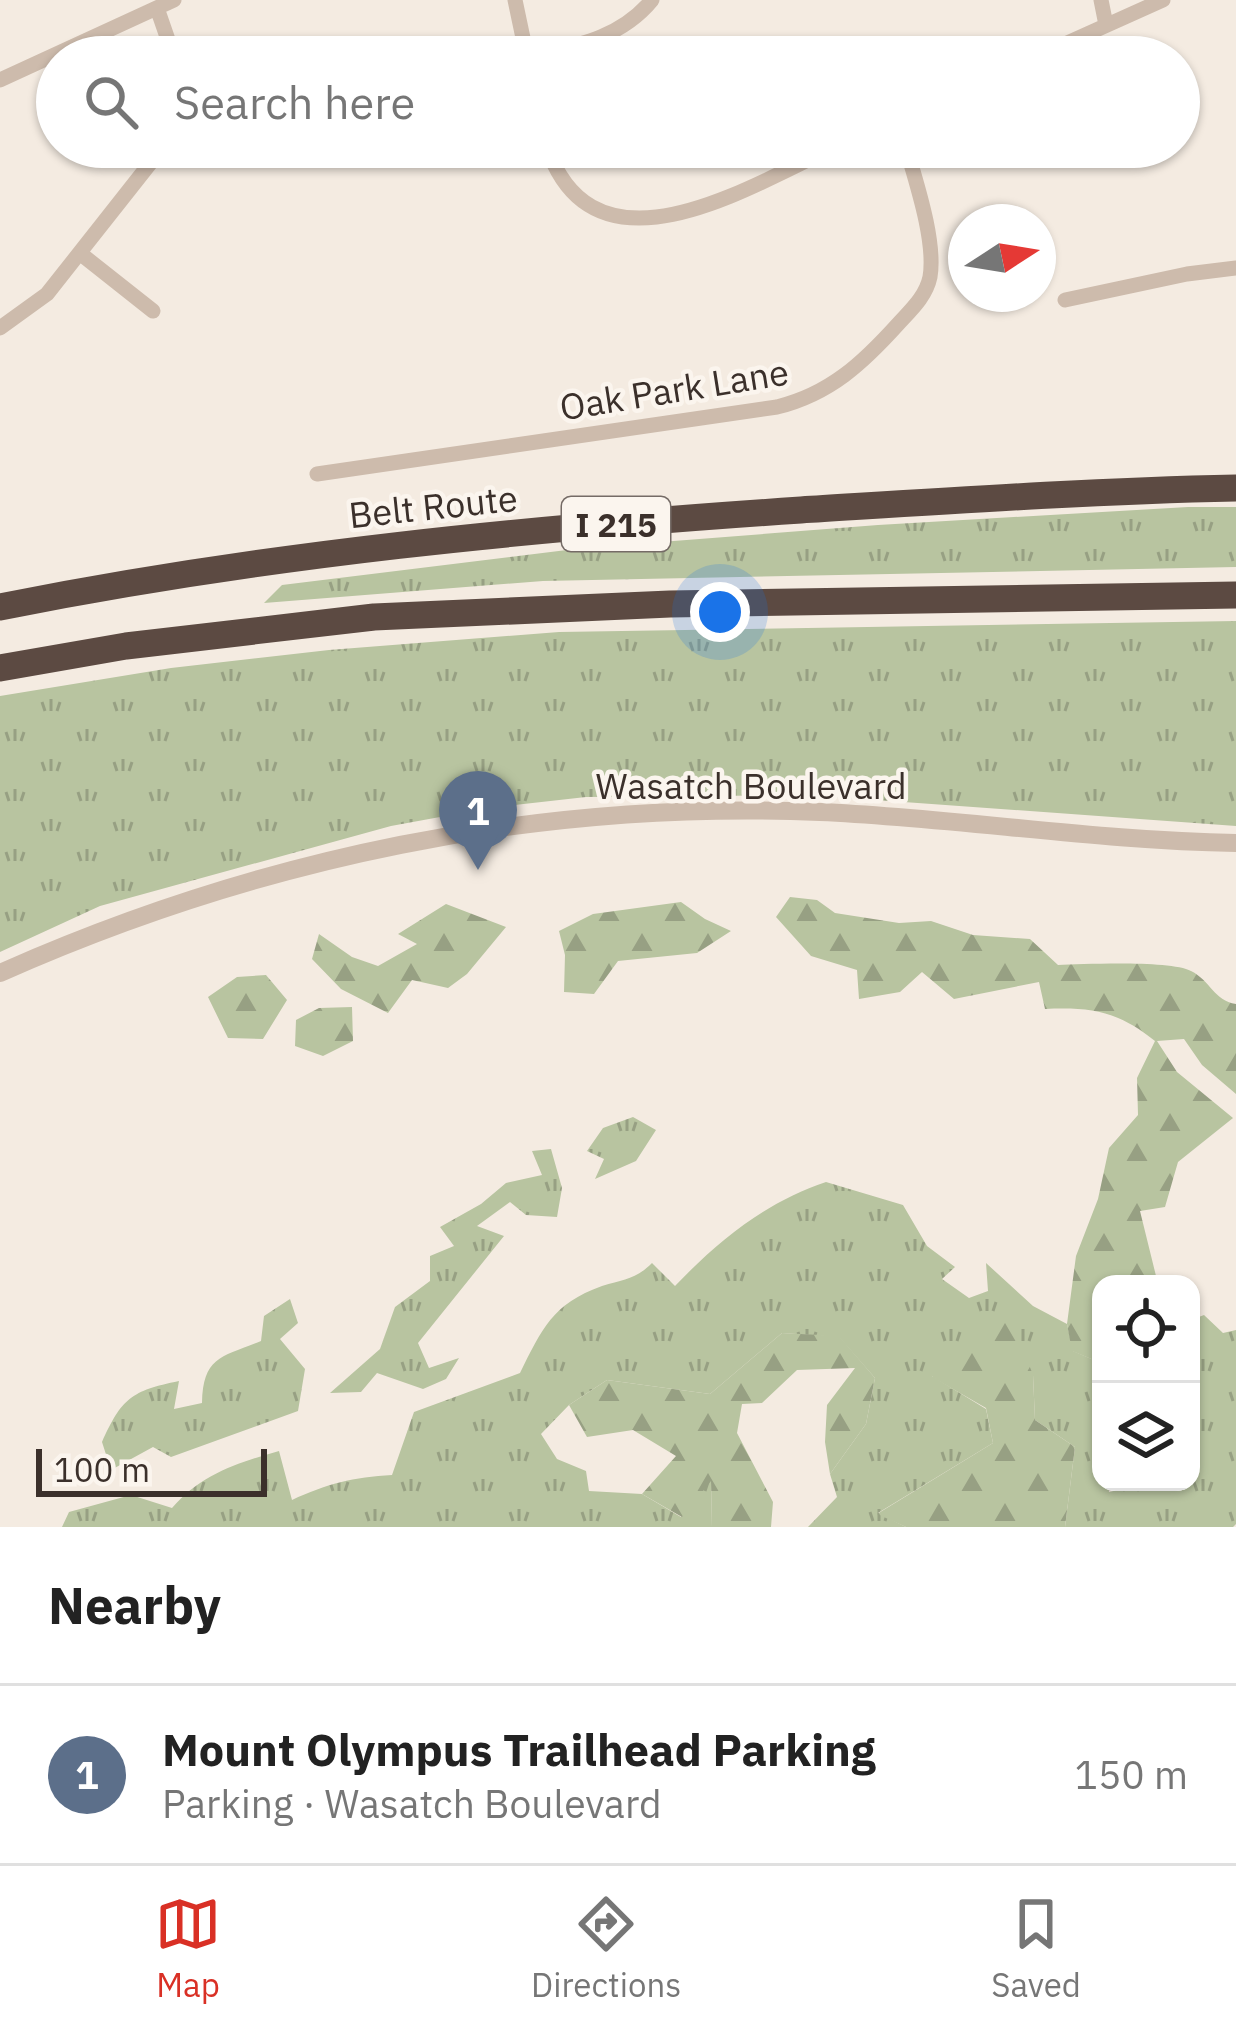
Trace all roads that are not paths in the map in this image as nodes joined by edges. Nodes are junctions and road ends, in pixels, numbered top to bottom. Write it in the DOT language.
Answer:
graph roads {
  1 [pos="173,0"];
  2 [pos="515,0"];
  3 [pos="652,0"];
  4 [pos="1101,0"];
  5 [pos="1163,0"];
  6 [pos="157,8"];
  7 [pos="1106,26"];
  8 [pos="96,36"];
  9 [pos="167,36"];
  10 [pos="523,36"];
  11 [pos="607,36"];
  12 [pos="1083,36"];
  13 [pos="36,63"];
  14 [pos="0,80"];
  15 [pos="147,168"];
  16 [pos="557,168"];
  17 [pos="788,168"];
  18 [pos="912,168"];
  19 [pos="81,254"];
  20 [pos="1236,268"];
  21 [pos="1064,300"];
  22 [pos="153,311"];
  23 [pos="0,328"];
  24 [pos="317,474"];
  25 [pos="1236,488"];
  26 [pos="1236,595"];
  27 [pos="0,607"];
  28 [pos="0,668"];
  29 [pos="1236,843"];
  30 [pos="0,974"];
  1 -- 6 [label="street"];
  2 -- 10 [label="street"];
  3 -- 11 [label="street"];
  4 -- 7 [label="street"];
  5 -- 7 [label="street"];
  6 -- 8 [label="street"];
  6 -- 9 [label="street"];
  7 -- 12 [label="street"];
  13 -- 14 [label="street"];
  15 -- 19 [label="street"];
  16 -- 17 [label="street"];
  18 -- 24 [label="street, Oak Park Lane"];
  19 -- 22 [label="street"];
  19 -- 23 [label="street"];
  20 -- 21 [label="street"];
  25 -- 27 [label="highway, Belt Route / I 215"];
  26 -- 28 [label="highway, I 215"];
  29 -- 30 [label="street, Wasatch Boulevard"];
}
